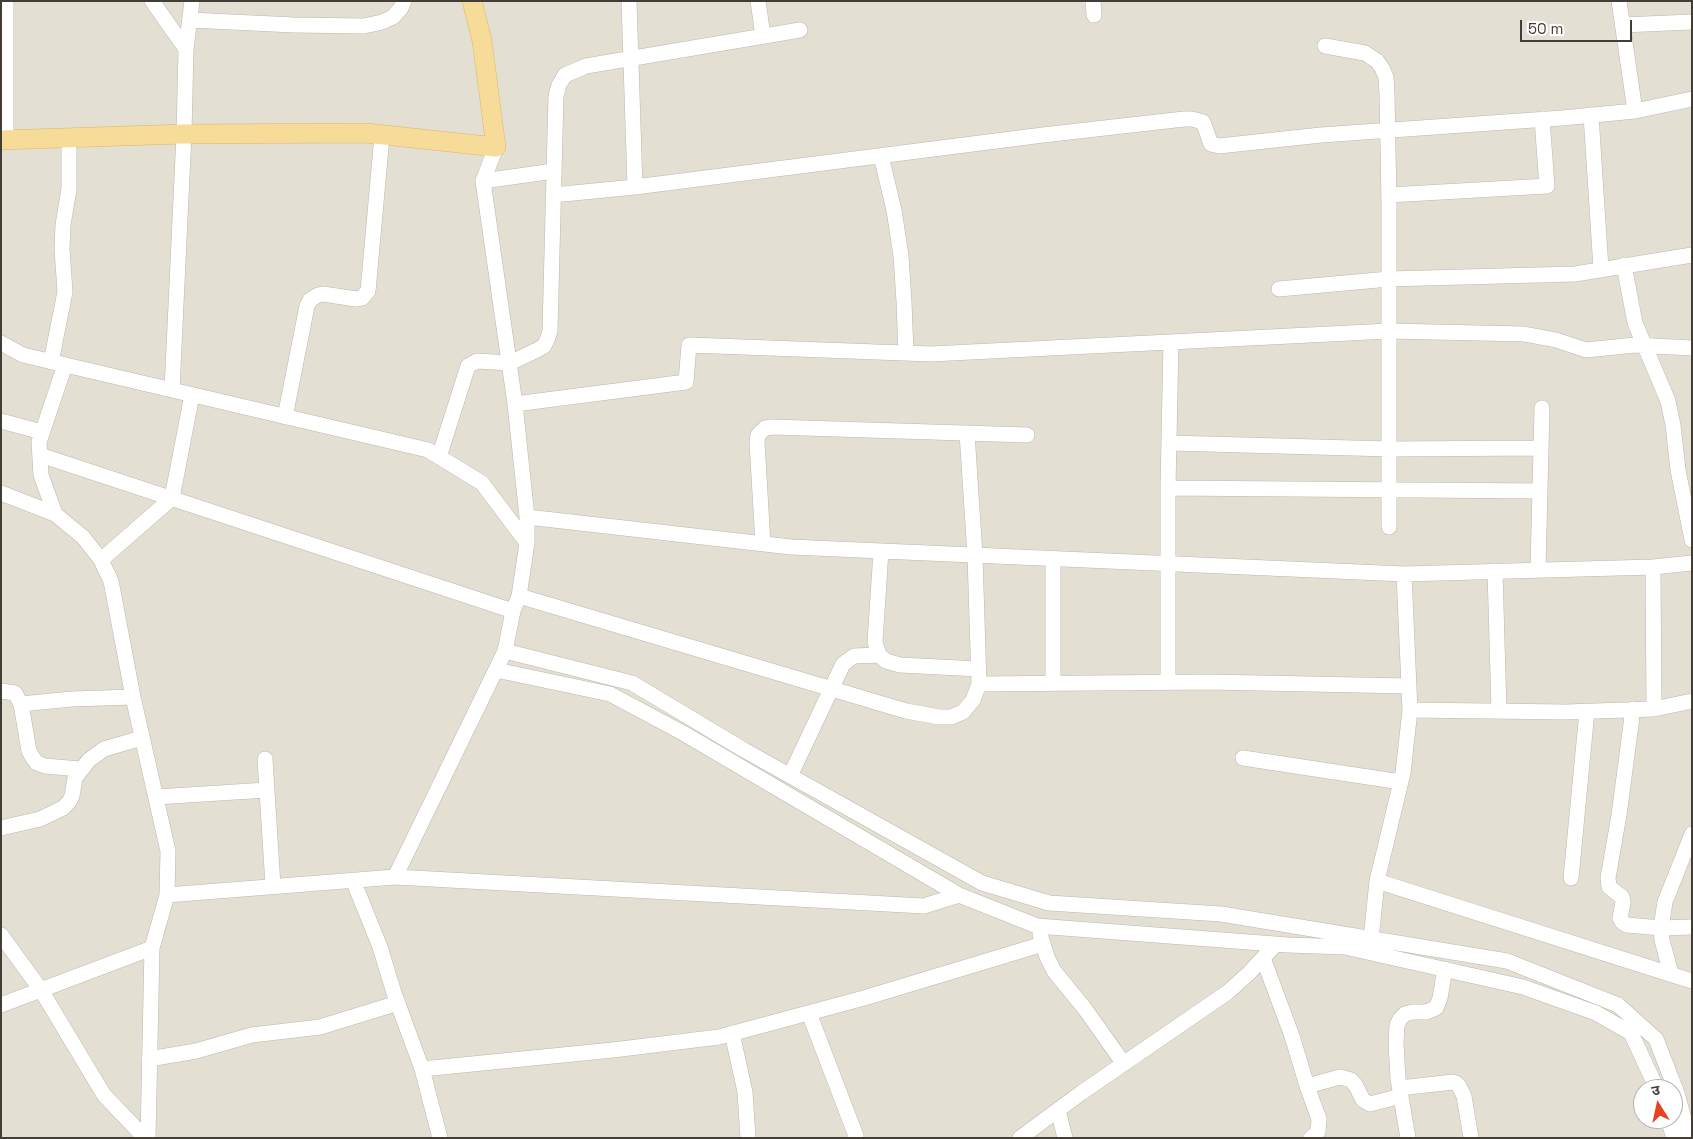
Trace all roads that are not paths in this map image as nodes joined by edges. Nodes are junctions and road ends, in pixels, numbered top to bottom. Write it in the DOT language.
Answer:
graph roads {
  1 [pos="6,1"];
  2 [pos="152,1"];
  3 [pos="192,1"];
  4 [pos="404,1"];
  5 [pos="472,1"];
  6 [pos="629,1"];
  7 [pos="758,1"];
  8 [pos="1619,1"];
  9 [pos="190,20"];
  10 [pos="1692,22"];
  11 [pos="1622,25"];
  12 [pos="800,30"];
  13 [pos="763,36"];
  14 [pos="1325,46"];
  15 [pos="186,49"];
  16 [pos="631,58"];
  17 [pos="1692,99"];
  18 [pos="1635,110"];
  19 [pos="1591,115"];
  20 [pos="1542,119"];
  21 [pos="1387,130"];
  22 [pos="184,134"];
  23 [pos="382,136"];
  24 [pos="69,139"];
  25 [pos="4,140"];
  26 [pos="496,147"];
  27 [pos="881,156"];
  28 [pos="554,171"];
  29 [pos="483,181"];
  30 [pos="635,187"];
  31 [pos="553,195"];
  32 [pos="1388,195"];
  33 [pos="1692,255"];
  34 [pos="1624,265"];
  35 [pos="1601,269"];
  36 [pos="1389,278"];
  37 [pos="1279,289"];
  38 [pos="1389,331"];
  39 [pos="1171,342"];
  40 [pos="1,343"];
  41 [pos="1644,345"];
  42 [pos="1692,348"];
  43 [pos="906,352"];
  44 [pos="58,363"];
  45 [pos="510,363"];
  46 [pos="172,390"];
  47 [pos="192,395"];
  48 [pos="515,404"];
  49 [pos="1542,408"];
  50 [pos="285,417"];
  51 [pos="1,420"];
  52 [pos="42,432"];
  53 [pos="966,433"];
  54 [pos="1027,436"];
  55 [pos="1169,444"];
  56 [pos="1541,448"];
  57 [pos="1390,449"];
  58 [pos="40,454"];
  59 [pos="439,457"];
  60 [pos="1685,468"];
  61 [pos="1168,488"];
  62 [pos="1390,490"];
  63 [pos="1540,492"];
  64 [pos="1,493"];
  65 [pos="172,498"];
  66 [pos="55,514"];
  67 [pos="527,517"];
  68 [pos="1389,527"];
  69 [pos="1692,540"];
  70 [pos="527,543"];
  71 [pos="763,544"];
  72 [pos="881,551"];
  73 [pos="974,555"];
  74 [pos="1053,559"];
  75 [pos="101,560"];
  76 [pos="1692,563"];
  77 [pos="1169,564"];
  78 [pos="1653,567"];
  79 [pos="1538,570"];
  80 [pos="1495,571"];
  81 [pos="1404,574"];
  82 [pos="519,596"];
  83 [pos="513,611"];
  84 [pos="505,651"];
  85 [pos="879,654"];
  86 [pos="496,670"];
  87 [pos="979,676"];
  88 [pos="1053,683"];
  89 [pos="1168,683"];
  90 [pos="1409,686"];
  91 [pos="830,689"];
  92 [pos="1,691"];
  93 [pos="133,697"];
  94 [pos="1692,701"];
  95 [pos="21,704"];
  96 [pos="1633,709"];
  97 [pos="1654,709"];
  98 [pos="1410,710"];
  99 [pos="1499,711"];
  100 [pos="1587,711"];
  101 [pos="142,738"];
  102 [pos="1243,758"];
  103 [pos="265,759"];
  104 [pos="80,769"];
  105 [pos="790,776"];
  106 [pos="1401,782"];
  107 [pos="267,790"];
  108 [pos="156,797"];
  109 [pos="1,828"];
  110 [pos="1692,834"];
  111 [pos="394,877"];
  112 [pos="1571,878"];
  113 [pos="353,880"];
  114 [pos="1377,881"];
  115 [pos="273,886"];
  116 [pos="167,895"];
  117 [pos="959,895"];
  118 [pos="1037,926"];
  119 [pos="1692,927"];
  120 [pos="1661,928"];
  121 [pos="1,935"];
  122 [pos="1371,939"];
  123 [pos="1043,944"];
  124 [pos="1276,944"];
  125 [pos="152,948"];
  126 [pos="1264,958"];
  127 [pos="1445,969"];
  128 [pos="1671,974"];
  129 [pos="1692,981"];
  130 [pos="41,990"];
  131 [pos="398,1003"];
  132 [pos="1,1005"];
  133 [pos="809,1013"];
  134 [pos="732,1033"];
  135 [pos="150,1059"];
  136 [pos="1124,1064"];
  137 [pos="422,1069"];
  138 [pos="1652,1079"];
  139 [pos="1674,1079"];
  140 [pos="1307,1086"];
  141 [pos="1400,1092"];
  142 [pos="1683,1108"];
  143 [pos="1058,1110"];
  144 [pos="856,1136"];
  145 [pos="146,1138"];
  146 [pos="440,1138"];
  147 [pos="748,1138"];
  148 [pos="1020,1138"];
  149 [pos="1065,1138"];
  150 [pos="1311,1138"];
  151 [pos="1408,1138"];
  152 [pos="1471,1138"];
  153 [pos="1689,1138"];
  1 -- 25 [label="street"];
  2 -- 15 [label="street"];
  3 -- 9 [label="street"];
  4 -- 9 [label="street"];
  5 -- 26 [label="main road"];
  6 -- 16 [label="street"];
  7 -- 13 [label="street"];
  8 -- 11 [label="street"];
  9 -- 15 [label="street"];
  10 -- 11 [label="street"];
  11 -- 18 [label="street"];
  12 -- 13 [label="street"];
  13 -- 16 [label="street"];
  14 -- 21 [label="street"];
  15 -- 22 [label="street"];
  16 -- 28 [label="street"];
  16 -- 30 [label="street"];
  17 -- 18 [label="street"];
  18 -- 19 [label="street"];
  19 -- 20 [label="street"];
  19 -- 35 [label="street"];
  20 -- 21 [label="street"];
  20 -- 32 [label="street"];
  21 -- 27 [label="street"];
  21 -- 32 [label="street"];
  22 -- 23 [label="main road"];
  22 -- 24 [label="main road"];
  22 -- 46 [label="street"];
  23 -- 26 [label="main road"];
  23 -- 50 [label="street"];
  24 -- 25 [label="main road"];
  24 -- 44 [label="street"];
  26 -- 29 [label="street"];
  27 -- 30 [label="street"];
  27 -- 43 [label="street"];
  28 -- 29 [label="street"];
  28 -- 31 [label="street"];
  29 -- 45 [label="street"];
  30 -- 31 [label="street"];
  31 -- 45 [label="street"];
  32 -- 36 [label="street"];
  33 -- 34 [label="street"];
  34 -- 35 [label="street"];
  34 -- 41 [label="street"];
  35 -- 36 [label="street"];
  36 -- 37 [label="street"];
  36 -- 38 [label="street"];
  38 -- 39 [label="street"];
  38 -- 41 [label="street"];
  38 -- 57 [label="street"];
  39 -- 43 [label="street"];
  39 -- 55 [label="street"];
  40 -- 44 [label="street"];
  41 -- 42 [label="street"];
  41 -- 60 [label="street"];
  43 -- 48 [label="street"];
  44 -- 46 [label="street"];
  44 -- 52 [label="street"];
  45 -- 48 [label="street"];
  45 -- 59 [label="street"];
  46 -- 47 [label="street"];
  47 -- 50 [label="street"];
  47 -- 65 [label="street"];
  48 -- 67 [label="street"];
  49 -- 56 [label="street"];
  50 -- 59 [label="street"];
  51 -- 52 [label="street"];
  52 -- 58 [label="street"];
  53 -- 54 [label="street"];
  53 -- 71 [label="street"];
  53 -- 73 [label="street"];
  55 -- 57 [label="street"];
  55 -- 61 [label="street"];
  56 -- 57 [label="street"];
  56 -- 63 [label="street"];
  57 -- 62 [label="street"];
  58 -- 65 [label="street"];
  58 -- 66 [label="street"];
  59 -- 70 [label="street"];
  60 -- 69 [label="street"];
  61 -- 62 [label="street"];
  61 -- 77 [label="street"];
  62 -- 63 [label="street"];
  62 -- 68 [label="street"];
  63 -- 79 [label="street"];
  64 -- 66 [label="street"];
  65 -- 75 [label="street"];
  65 -- 83 [label="street"];
  66 -- 75 [label="street"];
  67 -- 70 [label="street"];
  67 -- 71 [label="street"];
  70 -- 82 [label="street"];
  71 -- 72 [label="street"];
  72 -- 73 [label="street"];
  72 -- 85 [label="street"];
  73 -- 74 [label="street"];
  73 -- 87 [label="street"];
  74 -- 77 [label="street"];
  74 -- 88 [label="street"];
  75 -- 93 [label="street"];
  76 -- 78 [label="street"];
  77 -- 81 [label="street"];
  77 -- 89 [label="street"];
  78 -- 79 [label="street"];
  78 -- 97 [label="street"];
  79 -- 80 [label="street"];
  80 -- 81 [label="street"];
  80 -- 99 [label="street"];
  81 -- 90 [label="street"];
  82 -- 83 [label="street"];
  82 -- 91 [label="street"];
  83 -- 84 [label="street"];
  84 -- 86 [label="street"];
  84 -- 105 [label="street"];
  85 -- 87 [label="street"];
  85 -- 91 [label="street"];
  86 -- 111 [label="street"];
  86 -- 117 [label="street"];
  87 -- 88 [label="street"];
  87 -- 91 [label="street"];
  88 -- 89 [label="street"];
  89 -- 90 [label="street"];
  90 -- 98 [label="street"];
  91 -- 105 [label="street"];
  92 -- 95 [label="street"];
  93 -- 95 [label="street"];
  93 -- 101 [label="street"];
  94 -- 97 [label="street"];
  95 -- 104 [label="street"];
  96 -- 97 [label="street"];
  96 -- 100 [label="street"];
  96 -- 120 [label="street"];
  98 -- 99 [label="street"];
  98 -- 106 [label="street"];
  99 -- 100 [label="street"];
  100 -- 112 [label="street"];
  101 -- 104 [label="street"];
  101 -- 108 [label="street"];
  102 -- 106 [label="street"];
  103 -- 107 [label="street"];
  104 -- 109 [label="street"];
  105 -- 122 [label="street"];
  106 -- 114 [label="street"];
  107 -- 108 [label="street"];
  107 -- 115 [label="street"];
  108 -- 116 [label="street"];
  110 -- 120 [label="street"];
  111 -- 113 [label="street"];
  111 -- 117 [label="street"];
  113 -- 115 [label="street"];
  113 -- 131 [label="street"];
  114 -- 122 [label="street"];
  114 -- 128 [label="street"];
  115 -- 116 [label="street"];
  116 -- 125 [label="street"];
  117 -- 118 [label="street"];
  118 -- 123 [label="street"];
  118 -- 124 [label="street"];
  119 -- 120 [label="street"];
  120 -- 128 [label="street"];
  121 -- 130 [label="street"];
  122 -- 139 [label="street"];
  123 -- 133 [label="street"];
  123 -- 136 [label="street"];
  124 -- 126 [label="street"];
  124 -- 127 [label="street"];
  125 -- 130 [label="street"];
  125 -- 135 [label="street"];
  126 -- 136 [label="street"];
  126 -- 140 [label="street"];
  127 -- 138 [label="street"];
  127 -- 141 [label="street"];
  128 -- 129 [label="street"];
  130 -- 132 [label="street"];
  130 -- 145 [label="street"];
  131 -- 135 [label="street"];
  131 -- 137 [label="street"];
  133 -- 134 [label="street"];
  133 -- 144 [label="street"];
  134 -- 137 [label="street"];
  134 -- 147 [label="street"];
  135 -- 145 [label="street"];
  136 -- 143 [label="street"];
  137 -- 146 [label="street"];
  140 -- 141 [label="street"];
  140 -- 150 [label="street"];
  141 -- 151 [label="street"];
  141 -- 152 [label="street"];
  142 -- 153 [label="street"];
  143 -- 148 [label="street"];
  143 -- 149 [label="street"];
}
